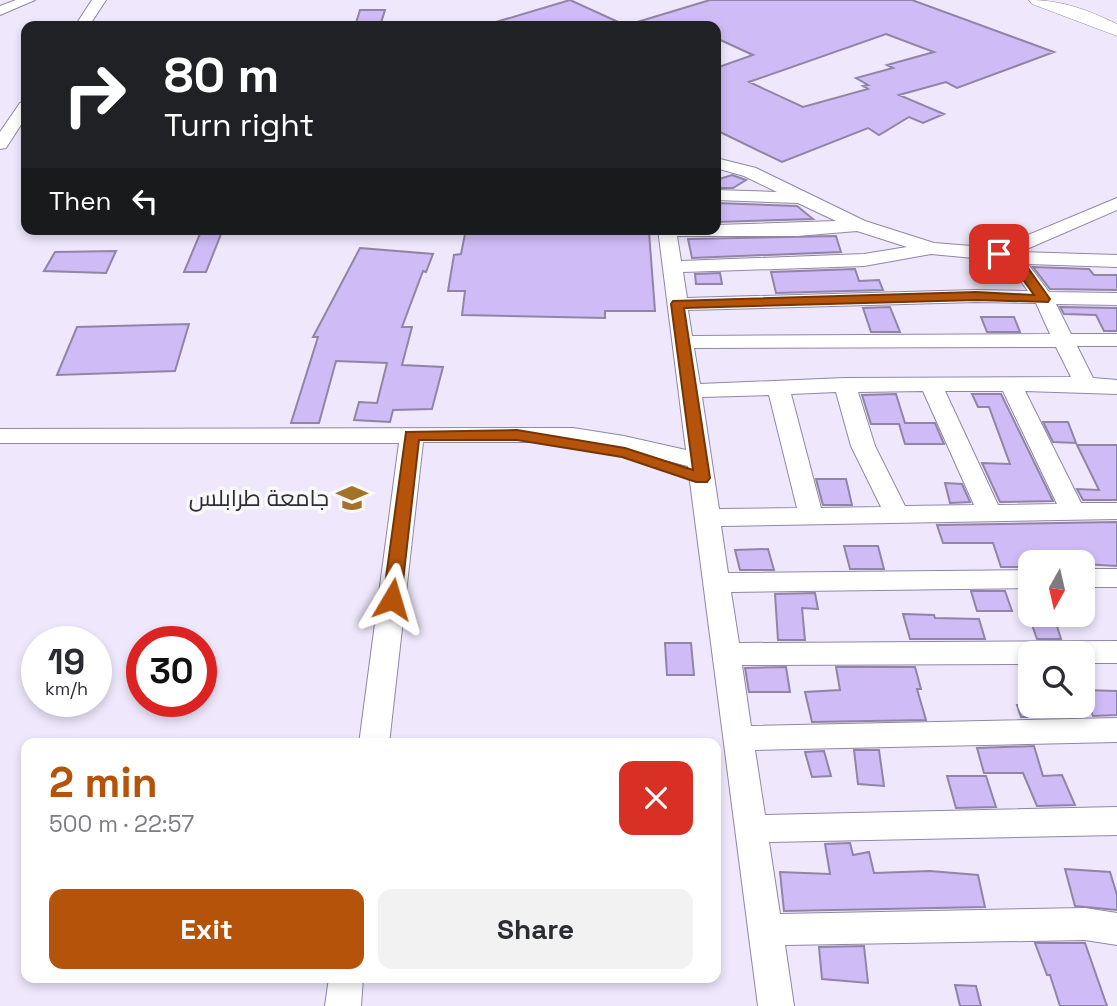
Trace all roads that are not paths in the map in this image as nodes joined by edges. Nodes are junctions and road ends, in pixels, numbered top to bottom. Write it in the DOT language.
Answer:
graph roads {
  1 [pos="10,0"];
  2 [pos="29,0"];
  3 [pos="99,0"];
  4 [pos="1038,0"];
  5 [pos="0,4"];
  6 [pos="0,11"];
  7 [pos="85,21"];
  8 [pos="1117,31"];
  9 [pos="21,113"];
  10 [pos="0,144"];
  11 [pos="721,164"];
  12 [pos="721,195"];
  13 [pos="806,198"];
  14 [pos="1117,203"];
  15 [pos="1086,217"];
  16 [pos="1114,224"];
  17 [pos="858,225"];
  18 [pos="721,230"];
  19 [pos="668,235"];
  20 [pos="932,249"];
  21 [pos="1006,256"];
  22 [pos="1117,261"];
  23 [pos="672,267"];
  24 [pos="1044,299"];
  25 [pos="1117,299"];
  26 [pos="677,304"];
  27 [pos="1063,340"];
  28 [pos="1117,340"];
  29 [pos="683,342"];
  30 [pos="1085,384"];
  31 [pos="845,385"];
  32 [pos="1011,385"];
  33 [pos="932,387"];
  34 [pos="779,389"];
  35 [pos="690,391"];
  36 [pos="1114,392"];
  37 [pos="412,435"];
  38 [pos="0,436"];
  39 [pos="701,469"];
  40 [pos="1073,512"];
  41 [pos="1117,512"];
  42 [pos="990,513"];
  43 [pos="811,515"];
  44 [pos="898,516"];
  45 [pos="708,518"];
  46 [pos="1096,578"];
  47 [pos="1117,578"];
  48 [pos="1018,579"];
  49 [pos="717,583"];
  50 [pos="1095,652"];
  51 [pos="1117,652"];
  52 [pos="1018,653"];
  53 [pos="727,654"];
  54 [pos="1117,730"];
  55 [pos="375,738"];
  56 [pos="738,738"];
  57 [pos="1117,821"];
  58 [pos="752,830"];
  59 [pos="1117,929"];
  60 [pos="766,930"];
  61 [pos="346,983"];
  62 [pos="344,1006"];
  63 [pos="776,1006"];
  1 -- 5 [label="street"];
  2 -- 6 [label="street"];
  3 -- 7 [label="street"];
  4 -- 8 [label="main road"];
  9 -- 10 [label="street"];
  11 -- 13 [label="street"];
  12 -- 13 [label="street"];
  13 -- 17 [label="street"];
  14 -- 15 [label="street"];
  15 -- 16 [label="street"];
  15 -- 21 [label="street"];
  17 -- 18 [label="street"];
  17 -- 20 [label="street"];
  19 -- 23 [label="street"];
  20 -- 21 [label="street"];
  20 -- 23 [label="street"];
  21 -- 22 [label="street"];
  21 -- 24 [label="street"];
  23 -- 26 [label="street"];
  24 -- 25 [label="street"];
  24 -- 26 [label="street"];
  24 -- 27 [label="street"];
  26 -- 29 [label="street"];
  27 -- 28 [label="street"];
  27 -- 29 [label="street"];
  27 -- 30 [label="street"];
  29 -- 35 [label="street"];
  30 -- 32 [label="street"];
  30 -- 36 [label="street"];
  31 -- 33 [label="street"];
  31 -- 34 [label="street"];
  31 -- 44 [label="street"];
  32 -- 33 [label="street"];
  32 -- 40 [label="street"];
  33 -- 42 [label="street"];
  34 -- 35 [label="street"];
  34 -- 43 [label="street"];
  35 -- 39 [label="street"];
  37 -- 38 [label="street"];
  37 -- 39 [label="street"];
  37 -- 55 [label="street"];
  39 -- 45 [label="street"];
  40 -- 41 [label="street"];
  40 -- 42 [label="street"];
  42 -- 44 [label="street"];
  43 -- 44 [label="street"];
  43 -- 45 [label="street"];
  45 -- 49 [label="street"];
  46 -- 47 [label="street"];
  48 -- 49 [label="street"];
  49 -- 53 [label="street"];
  50 -- 51 [label="street"];
  52 -- 53 [label="street"];
  53 -- 56 [label="street"];
  54 -- 56 [label="street"];
  56 -- 58 [label="street"];
  57 -- 58 [label="street"];
  58 -- 60 [label="street"];
  59 -- 60 [label="street"];
  60 -- 63 [label="street"];
  61 -- 62 [label="street"];
}
